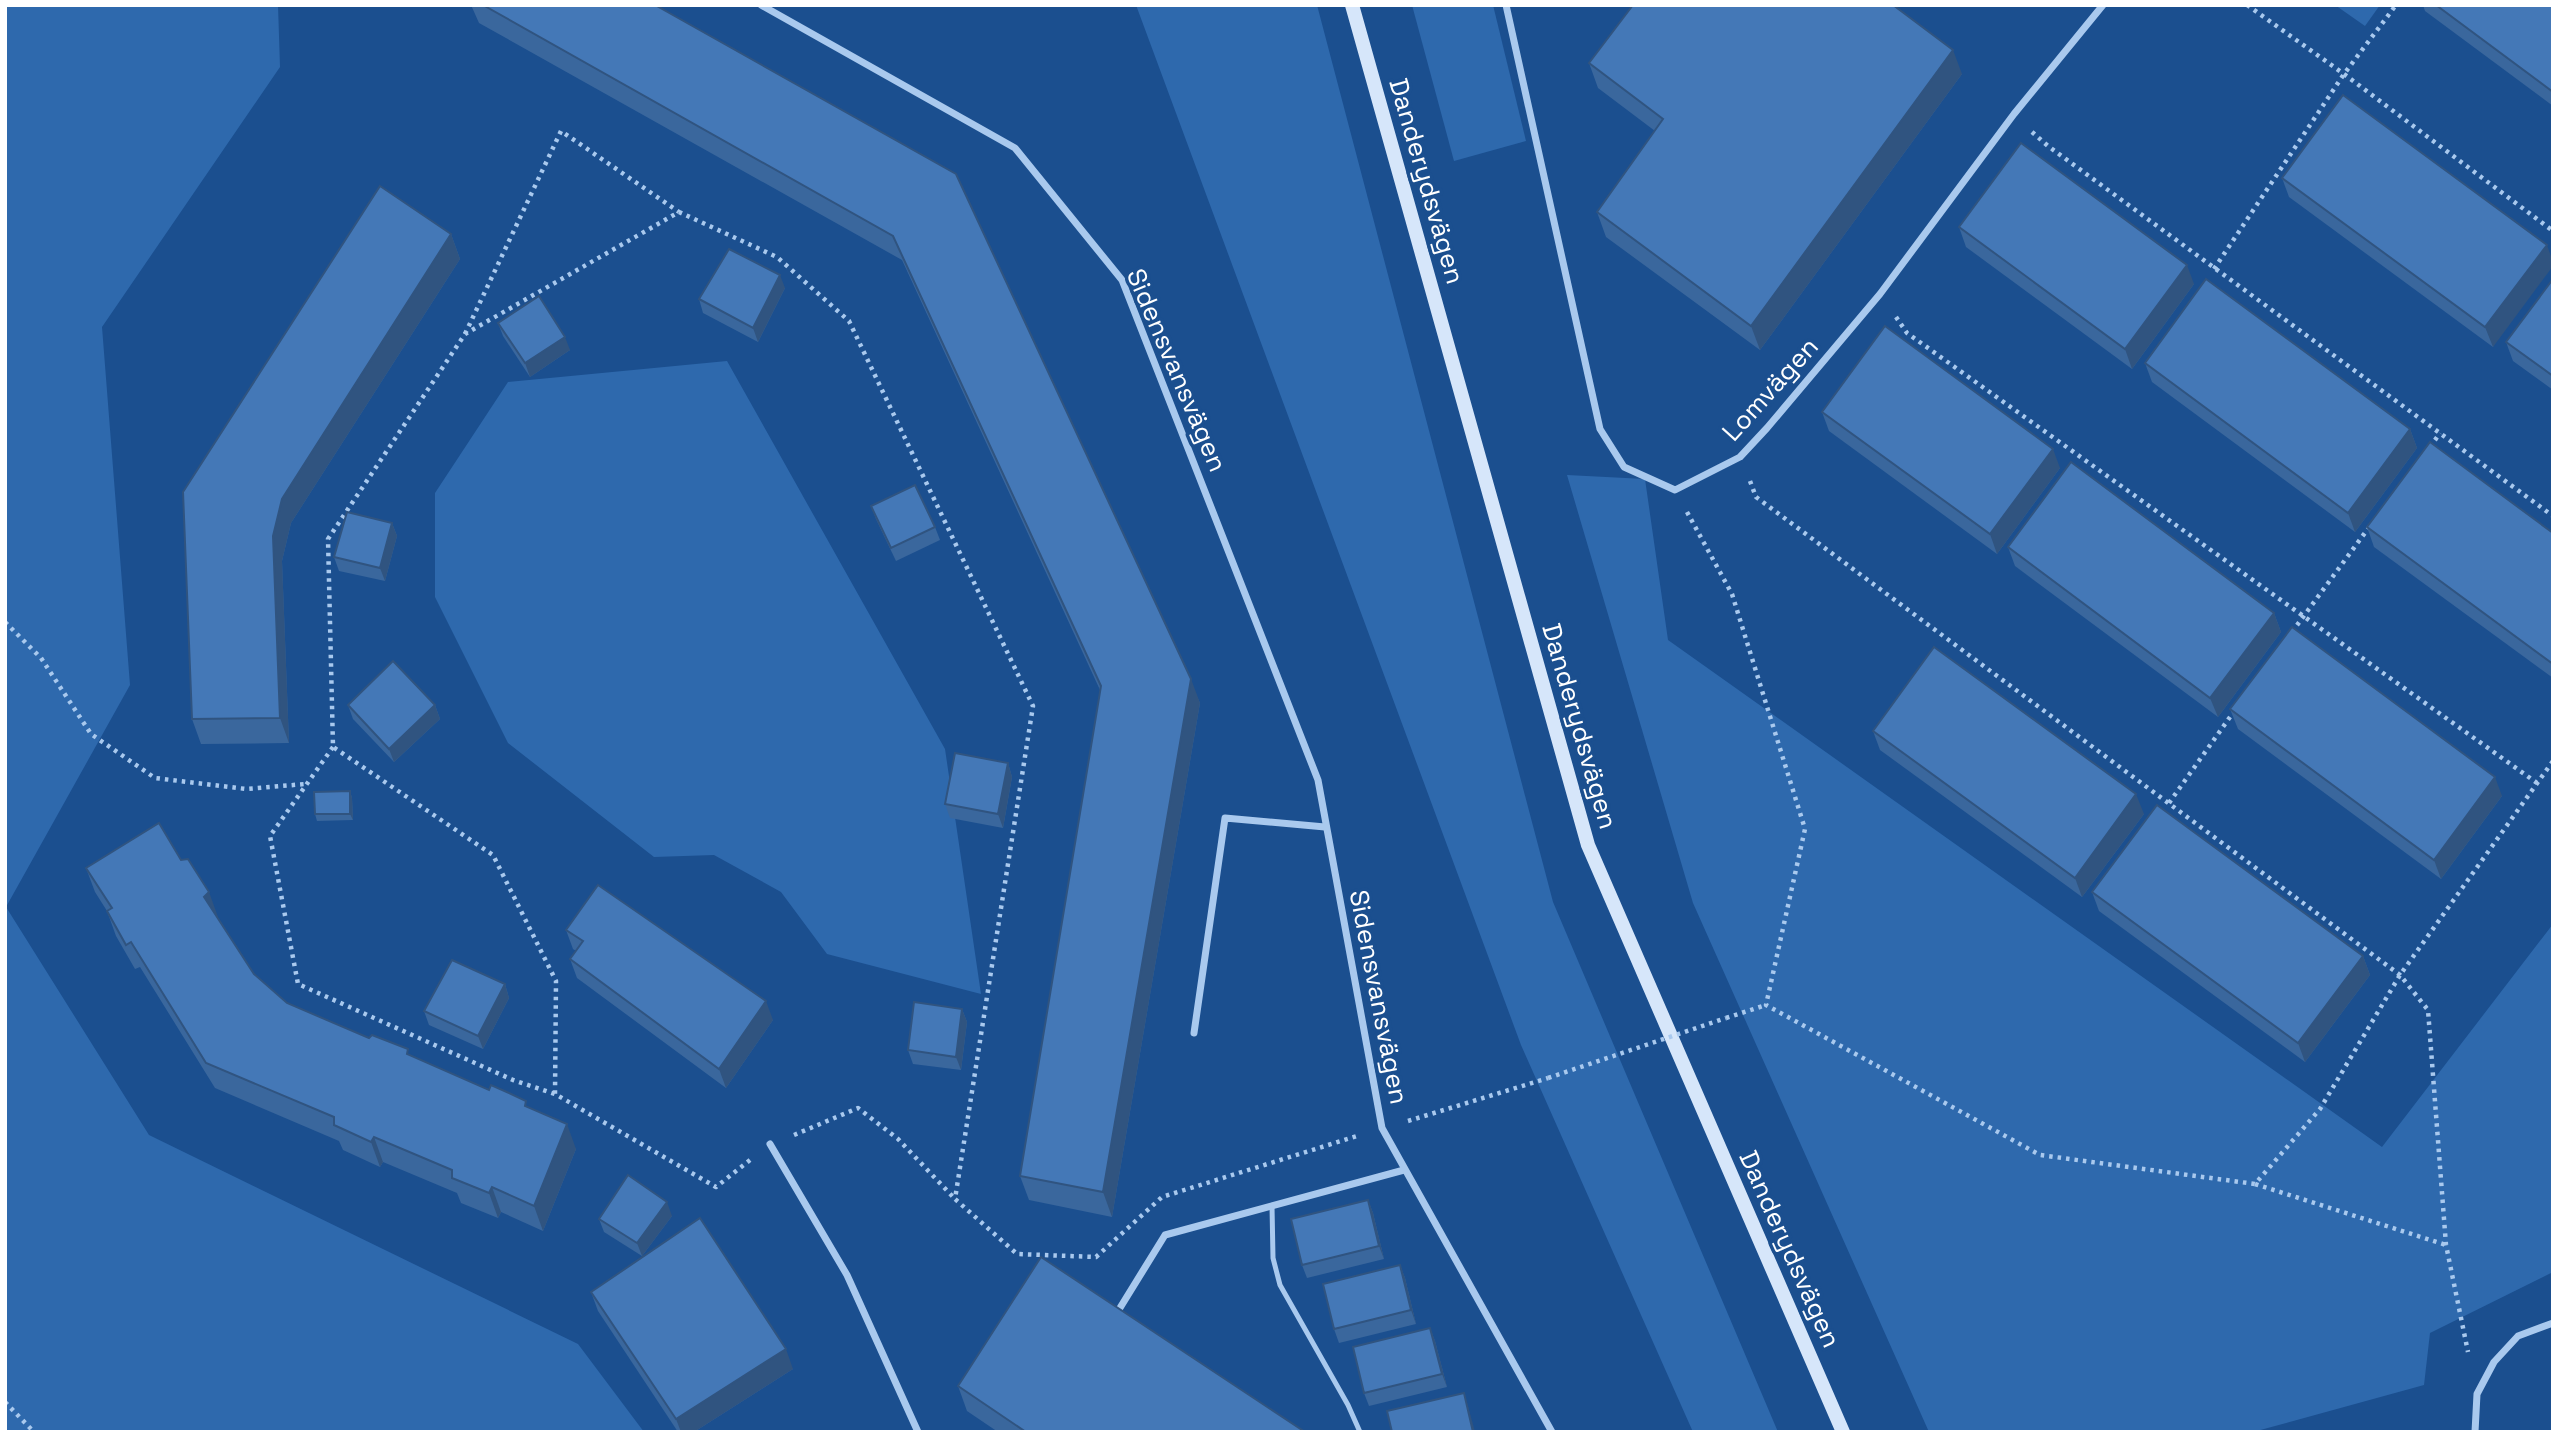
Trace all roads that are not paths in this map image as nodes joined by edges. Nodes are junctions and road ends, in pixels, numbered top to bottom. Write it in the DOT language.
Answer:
graph roads {
  1 [pos="761,5"];
  2 [pos="1352,5"];
  3 [pos="1506,5"];
  4 [pos="2104,5"];
  5 [pos="1325,827"];
  6 [pos="1194,1032"];
  7 [pos="770,1144"];
  8 [pos="1404,1170"];
  9 [pos="1272,1206"];
  10 [pos="1111,1322"];
  11 [pos="2553,1323"];
  12 [pos="918,1432"];
  13 [pos="1360,1432"];
  14 [pos="1552,1432"];
  15 [pos="1843,1432"];
  16 [pos="2475,1432"];
  1 -- 5 [label="street, Sidensvansvägen"];
  2 -- 15 [label="main road, Danderydsvägen"];
  3 -- 4 [label="street, Lomvägen"];
  5 -- 6 [label="street"];
  5 -- 8 [label="street, Sidensvansvägen"];
  7 -- 12 [label="street"];
  8 -- 9 [label="street"];
  8 -- 14 [label="street, Sidensvansvägen"];
  9 -- 10 [label="street"];
  9 -- 13 [label="lane"];
  11 -- 16 [label="street"];
}
